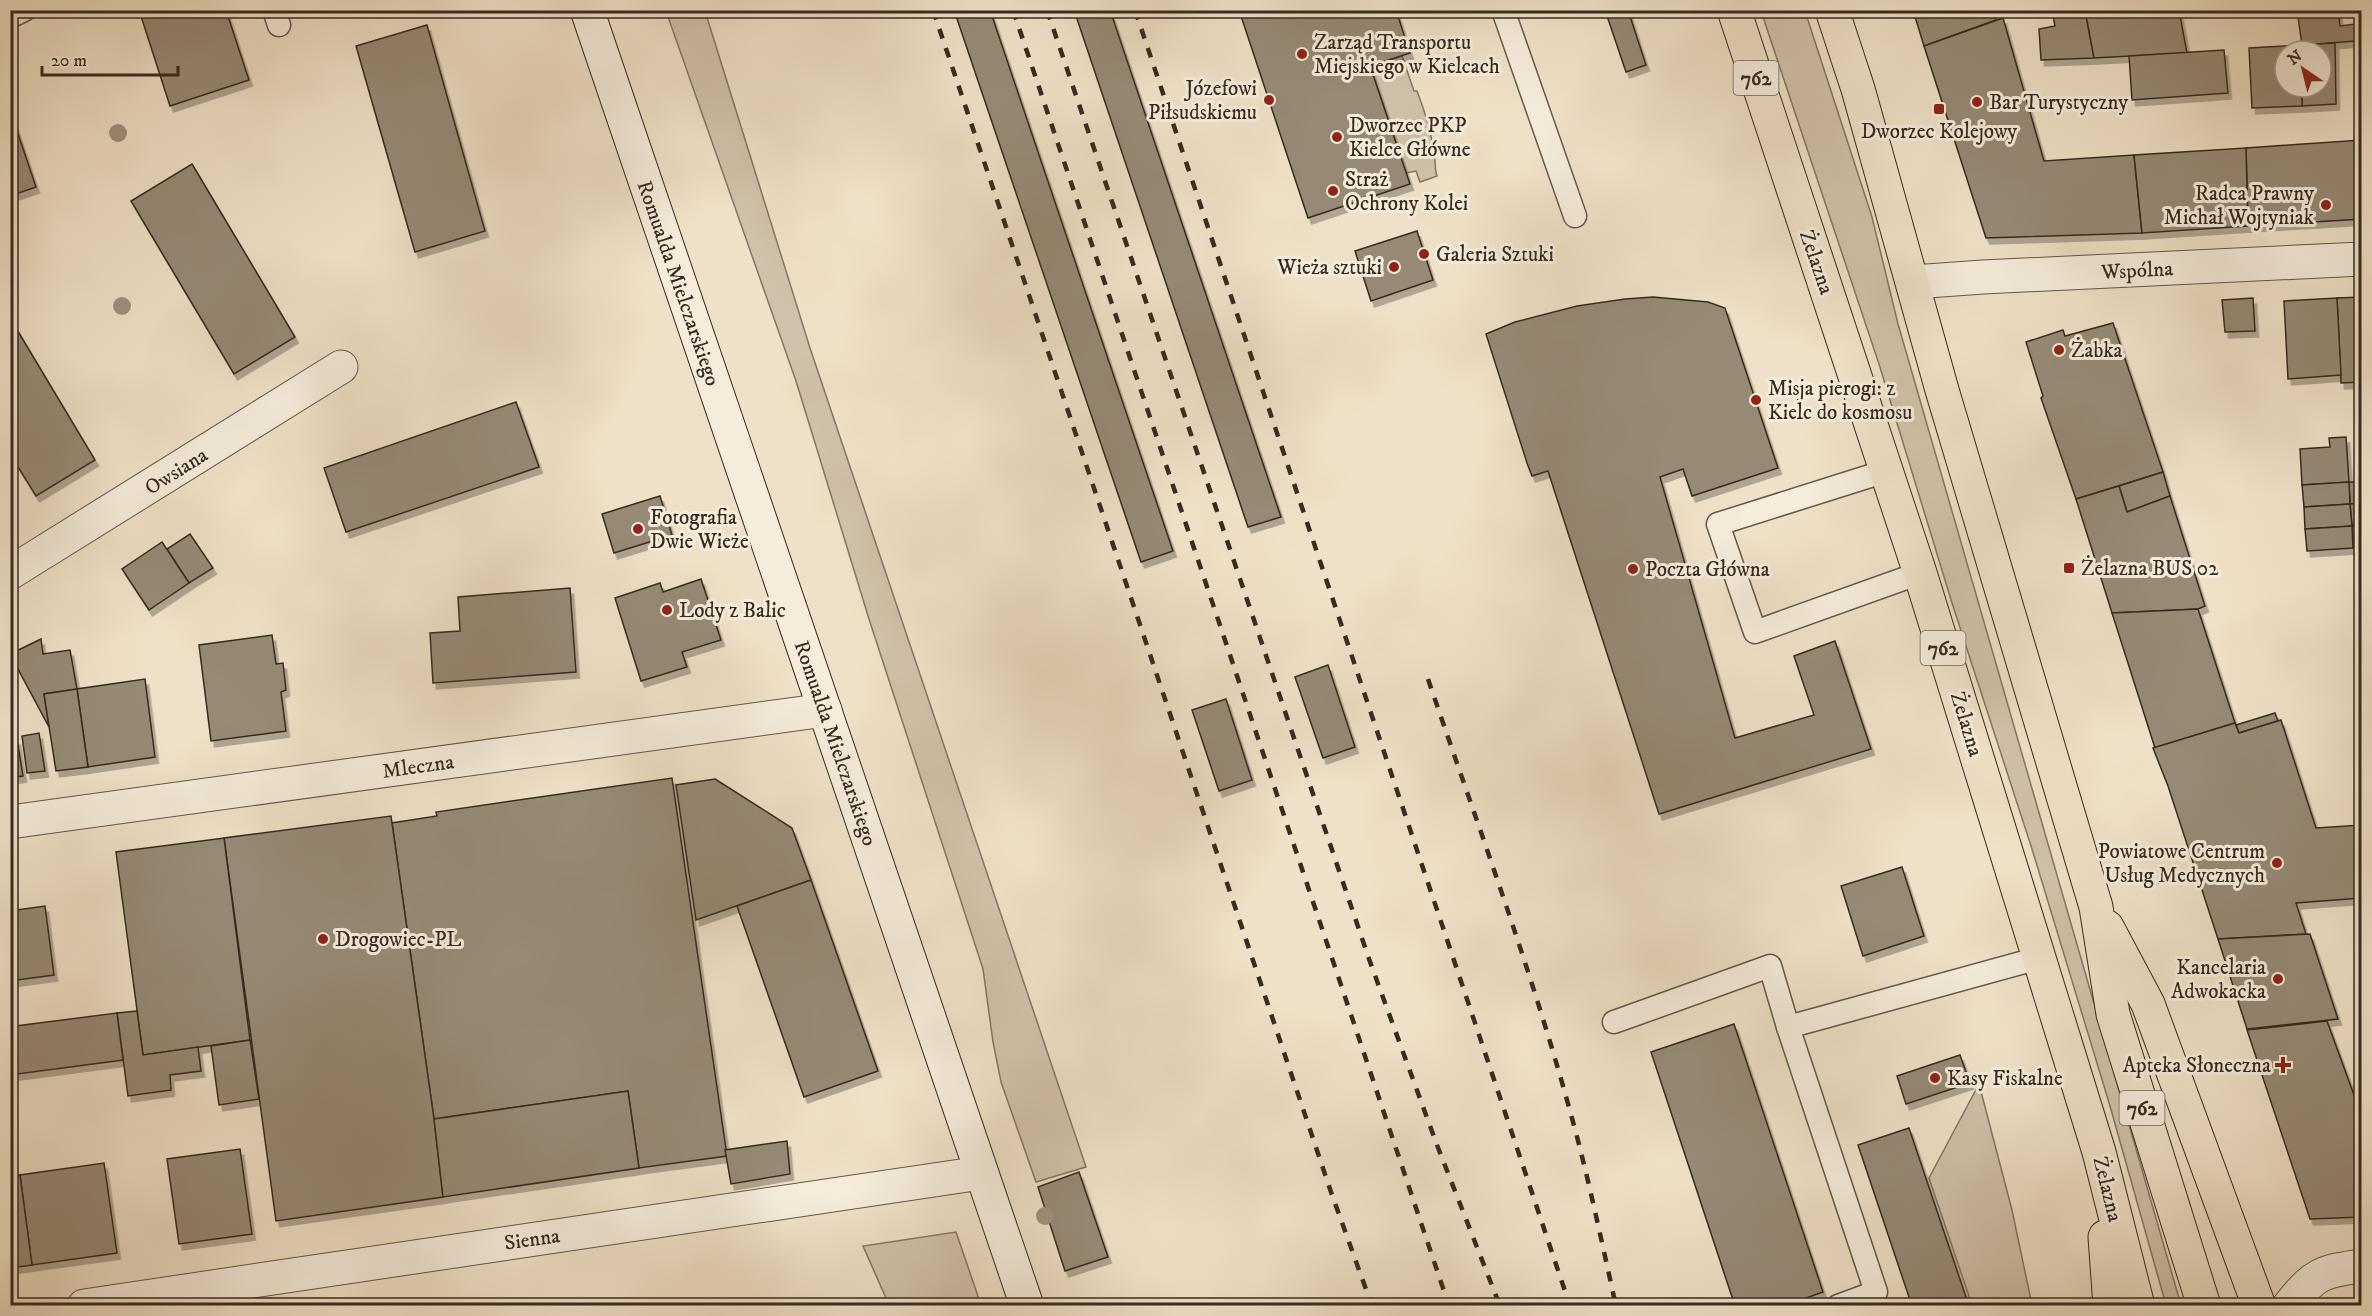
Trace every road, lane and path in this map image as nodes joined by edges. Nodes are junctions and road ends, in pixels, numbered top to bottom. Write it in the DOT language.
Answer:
graph roads {
  1 [pos="24,10"];
  2 [pos="587,10"];
  3 [pos="1503,10"];
  4 [pos="1734,10"];
  5 [pos="1832,10"];
  6 [pos="10,17"];
  7 [pos="1575,216"];
  8 [pos="2361,259"];
  9 [pos="1913,282"];
  10 [pos="341,367"];
  11 [pos="1886,471"];
  12 [pos="10,573"];
  13 [pos="1920,573"];
  14 [pos="825,710"];
  15 [pos="10,822"];
  16 [pos="2096,907"];
  17 [pos="2039,958"];
  18 [pos="1614,1022"];
  19 [pos="1788,1027"];
  20 [pos="2099,1152"];
  21 [pos="981,1173"];
  22 [pos="2361,1266"];
  23 [pos="84,1305"];
  24 [pos="1027,1305"];
  25 [pos="1838,1305"];
  26 [pos="2110,1305"];
  27 [pos="2138,1305"];
  28 [pos="2204,1305"];
  29 [pos="2259,1305"];
  30 [pos="2289,1305"];
  1 -- 6 [label="lane"];
  2 -- 14 [label="street, Romualda Mielczarskiego"];
  3 -- 7 [label="lane"];
  4 -- 11 [label="main road, Żelazna / 762"];
  5 -- 9 [label="main road, 762"];
  8 -- 9 [label="street, Wspólna"];
  9 -- 16 [label="main road, 762"];
  10 -- 12 [label="street, Owsiana"];
  11 -- 13 [label="main road, Żelazna / 762"];
  11 -- 13 [label="lane"];
  13 -- 17 [label="main road, Żelazna / 762"];
  14 -- 15 [label="street, Mleczna"];
  14 -- 21 [label="street, Romualda Mielczarskiego"];
  16 -- 28 [label="main road, 762"];
  16 -- 29 [label="main road"];
  17 -- 19 [label="lane"];
  17 -- 20 [label="main road, Żelazna / 762"];
  18 -- 19 [label="lane"];
  19 -- 25 [label="lane"];
  20 -- 26 [label="main road"];
  20 -- 27 [label="main road, Żelazna / 762"];
  21 -- 23 [label="street, Sienna"];
  21 -- 24 [label="street, Romualda Mielczarskiego"];
  22 -- 30 [label="street"];
}
